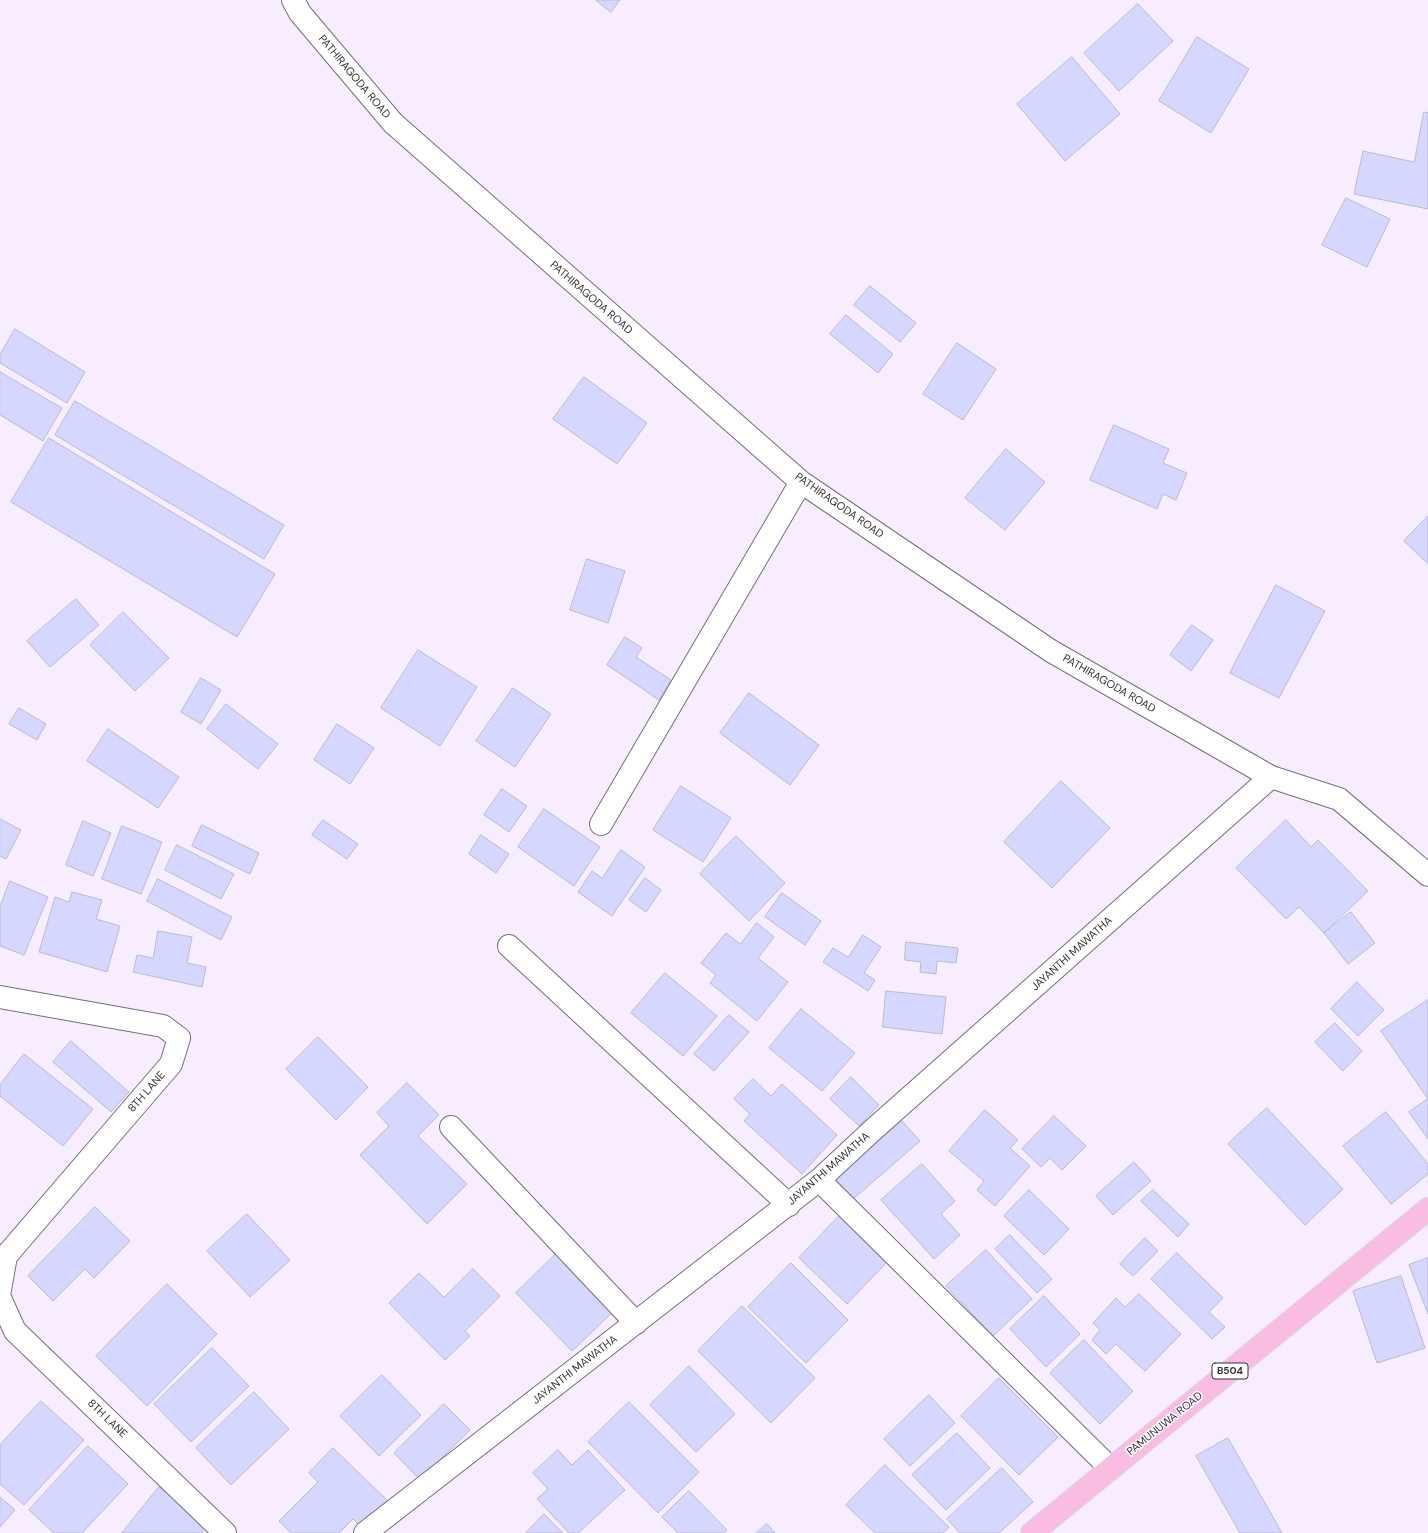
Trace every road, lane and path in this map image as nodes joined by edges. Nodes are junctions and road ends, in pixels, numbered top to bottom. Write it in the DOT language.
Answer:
graph roads {
  1 [pos="293,0"];
  2 [pos="801,482"];
  3 [pos="1271,777"];
  4 [pos="601,824"];
  5 [pos="1428,875"];
  6 [pos="510,946"];
  7 [pos="0,997"];
  8 [pos="451,1127"];
  9 [pos="819,1180"];
  10 [pos="789,1205"];
  11 [pos="1428,1209"];
  12 [pos="0,1290"];
  13 [pos="0,1298"];
  14 [pos="636,1323"];
  15 [pos="1110,1468"];
  16 [pos="225,1533"];
  17 [pos="365,1533"];
  18 [pos="1032,1533"];
  1 -- 2 [label="street, PATHIRAGODA ROAD"];
  2 -- 3 [label="street, PATHIRAGODA ROAD"];
  2 -- 4 [label="street"];
  3 -- 5 [label="street, PATHIRAGODA ROAD"];
  3 -- 9 [label="street, JAYANTHI MAWATHA"];
  6 -- 10 [label="street"];
  7 -- 12 [label="street, 8TH LANE"];
  8 -- 14 [label="street"];
  9 -- 10 [label="street, JAYANTHI MAWATHA"];
  9 -- 15 [label="street"];
  10 -- 14 [label="street, JAYANTHI MAWATHA"];
  11 -- 15 [label="main road, PAMUNUWA ROAD / B504"];
  13 -- 16 [label="street, 8TH LANE"];
  14 -- 17 [label="street, JAYANTHI MAWATHA"];
  15 -- 18 [label="main road, PAMUNUWA ROAD / B504"];
}
